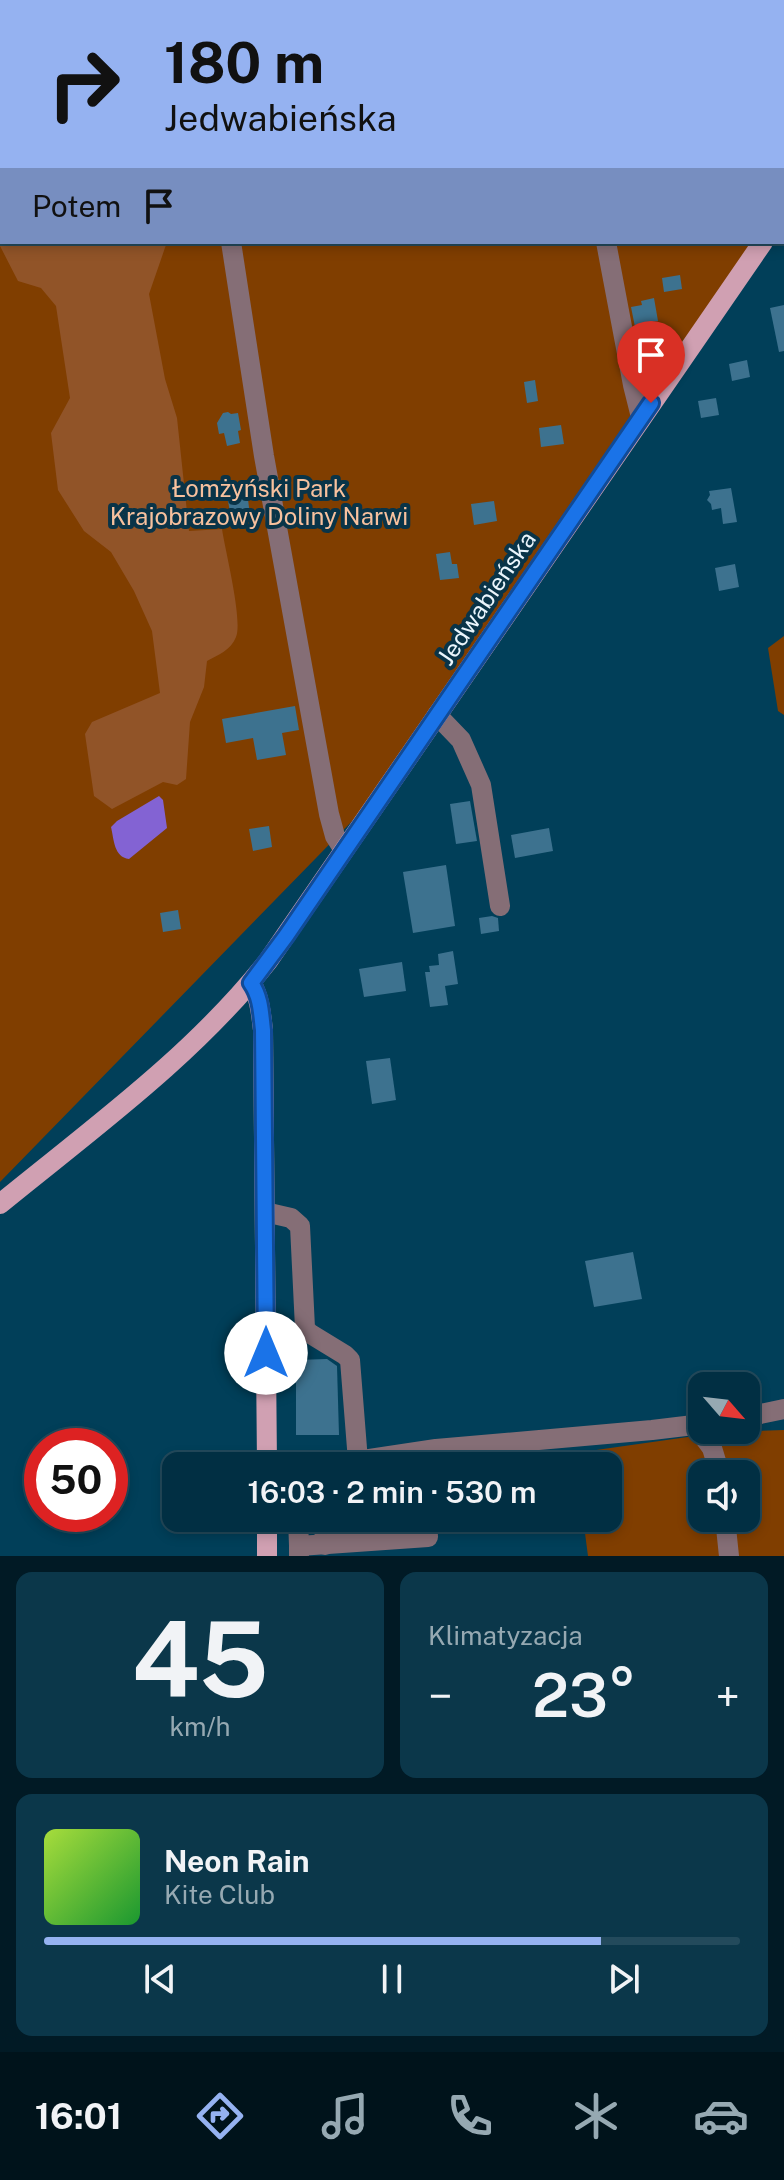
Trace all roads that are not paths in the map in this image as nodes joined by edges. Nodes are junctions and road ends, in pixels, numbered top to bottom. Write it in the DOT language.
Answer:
graph roads {
  1 [pos="231,244"];
  2 [pos="606,244"];
  3 [pos="762,244"];
  4 [pos="641,417"];
  5 [pos="437,715"];
  6 [pos="344,850"];
  7 [pos="500,906"];
  8 [pos="251,983"];
  9 [pos="0,1204"];
  10 [pos="265,1212"];
  11 [pos="784,1409"];
  12 [pos="760,1414"];
  13 [pos="688,1426"];
  14 [pos="267,1452"];
  15 [pos="357,1452"];
  16 [pos="473,1452"];
  17 [pos="267,1532"];
  18 [pos="325,1532"];
  19 [pos="428,1532"];
  20 [pos="726,1532"];
  21 [pos="325,1545"];
  22 [pos="299,1551"];
  23 [pos="267,1556"];
  24 [pos="729,1556"];
  1 -- 6 [label="street"];
  2 -- 4 [label="street"];
  3 -- 4 [label="main road, Jedwabieńska"];
  4 -- 5 [label="main road, Jedwabieńska"];
  5 -- 6 [label="main road, Jedwabieńska"];
  5 -- 7 [label="street"];
  6 -- 8 [label="main road, Jedwabieńska"];
  8 -- 9 [label="main road, Jedwabieńska"];
  8 -- 10 [label="main road"];
  10 -- 14 [label="main road"];
  10 -- 15 [label="street"];
  11 -- 12 [label="street"];
  13 -- 16 [label="street"];
  17 -- 23 [label="main road"];
  18 -- 21 [label="street"];
  19 -- 21 [label="street"];
  20 -- 24 [label="street"];
  21 -- 22 [label="street"];
}
